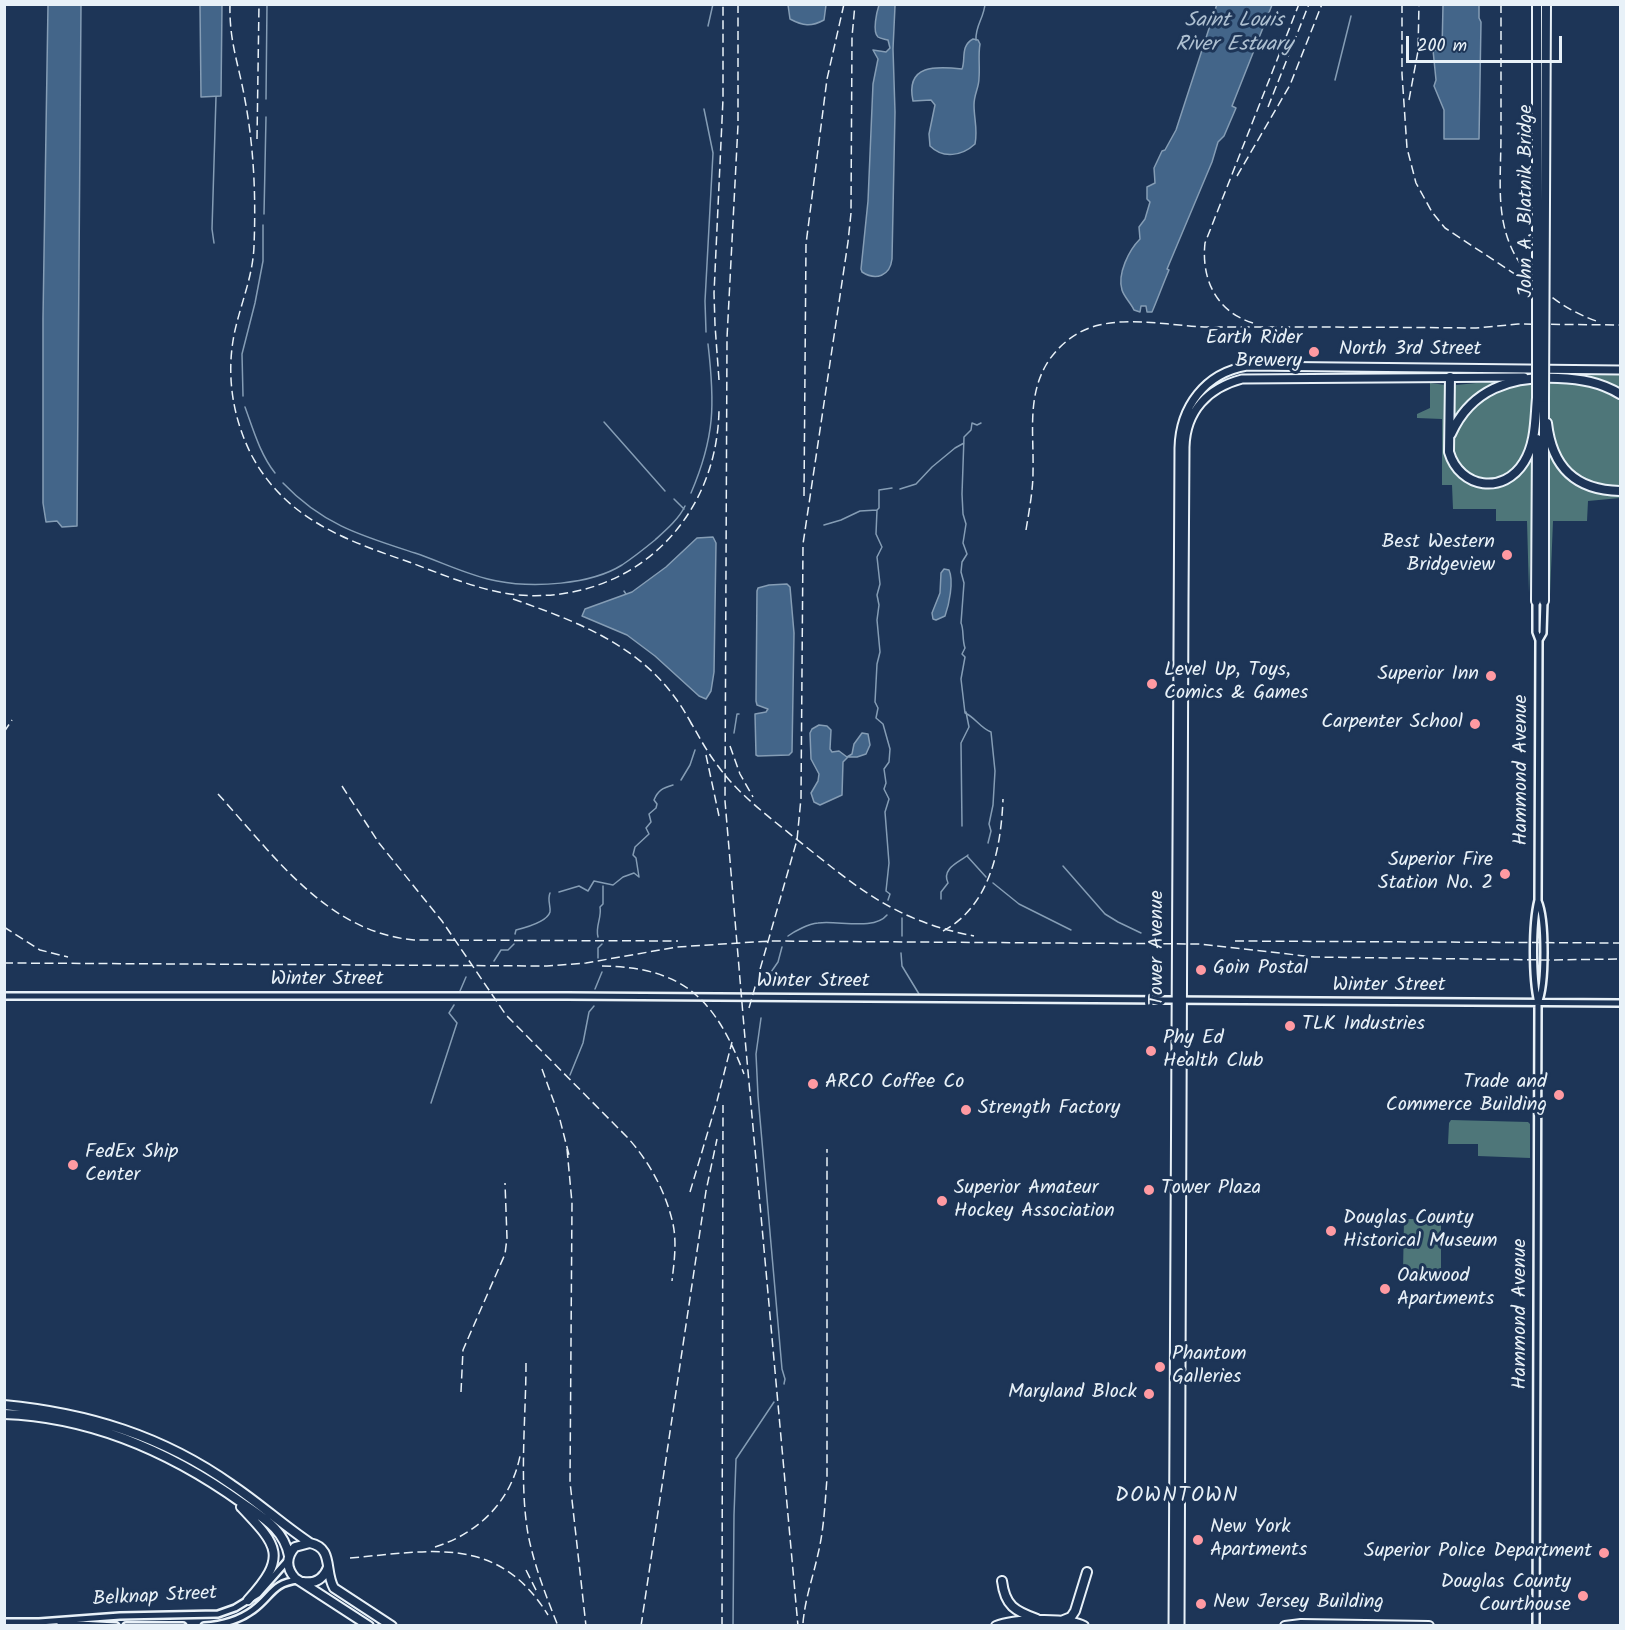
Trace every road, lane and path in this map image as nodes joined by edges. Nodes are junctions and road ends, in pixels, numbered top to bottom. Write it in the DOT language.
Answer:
graph roads {
  1 [pos="1537,4"];
  2 [pos="1546,4"];
  3 [pos="1620,370"];
  4 [pos="1450,377"];
  5 [pos="1535,377"];
  6 [pos="1205,386"];
  7 [pos="1617,392"];
  8 [pos="1211,393"];
  9 [pos="1540,398"];
  10 [pos="1449,439"];
  11 [pos="1618,491"];
  12 [pos="1540,601"];
  13 [pos="4,996"];
  14 [pos="1179,1002"];
  15 [pos="1538,1003"];
  16 [pos="1620,1003"];
  17 [pos="4,1405"];
  18 [pos="4,1414"];
  19 [pos="227,1493"];
  20 [pos="1173,1515"];
  21 [pos="310,1543"];
  22 [pos="1180,1545"];
  23 [pos="289,1558"];
  24 [pos="328,1566"];
  25 [pos="1087,1572"];
  26 [pos="300,1581"];
  27 [pos="1002,1581"];
  28 [pos="248,1600"];
  29 [pos="353,1616"];
  30 [pos="1044,1621"];
  31 [pos="1060,1621"];
  32 [pos="4,1622"];
  33 [pos="39,1622"];
  34 [pos="116,1626"];
  35 [pos="126,1626"];
  36 [pos="183,1626"];
  37 [pos="204,1626"];
  38 [pos="361,1626"];
  39 [pos="369,1626"];
  40 [pos="392,1626"];
  41 [pos="996,1626"];
  42 [pos="1084,1626"];
  43 [pos="1173,1626"];
  44 [pos="1180,1626"];
  45 [pos="1285,1626"];
  46 [pos="1429,1626"];
  47 [pos="1536,1626"];
  1 -- 9 [label="highway, John A. Blatnik Bridge, bridge"];
  2 -- 9 [label="highway, John A. Blatnik Bridge, bridge"];
  3 -- 6 [label="main road, North 3rd Street"];
  4 -- 5 [label="main road, North 3rd Street"];
  4 -- 8 [label="main road, North 3rd Street"];
  4 -- 10 [label="highway"];
  5 -- 7 [label="highway, North 3rd Street"];
  5 -- 10 [label="highway"];
  6 -- 14 [label="main road, Tower Avenue"];
  8 -- 14 [label="main road, Tower Avenue"];
  9 -- 10 [label="highway"];
  9 -- 11 [label="highway"];
  9 -- 12 [label="highway"];
  12 -- 15 [label="street, Hammond Avenue"];
  13 -- 14 [label="street, Winter Street"];
  14 -- 15 [label="street, Winter Street"];
  14 -- 20 [label="main road, Tower Avenue"];
  14 -- 22 [label="main road, Tower Avenue"];
  15 -- 16 [label="street, Winter Street"];
  15 -- 47 [label="street, Hammond Avenue"];
  17 -- 21 [label="highway"];
  18 -- 19 [label="highway"];
  19 -- 23 [label="highway"];
  19 -- 28 [label="highway"];
  20 -- 22 [label="main road"];
  20 -- 43 [label="main road, Tower Avenue"];
  21 -- 23 [label="highway"];
  21 -- 24 [label="highway"];
  22 -- 44 [label="main road, Tower Avenue"];
  23 -- 26 [label="highway"];
  23 -- 28 [label="street, Belknap Street"];
  24 -- 26 [label="highway"];
  24 -- 40 [label="highway"];
  25 -- 31 [label="highway"];
  26 -- 29 [label="highway"];
  26 -- 37 [label="street, Belknap Street"];
  27 -- 30 [label="highway"];
  28 -- 33 [label="street, Belknap Street"];
  29 -- 38 [label="highway"];
  29 -- 39 [label="highway"];
  30 -- 31 [label="highway"];
  30 -- 41 [label="highway"];
  31 -- 42 [label="highway"];
  32 -- 33 [label="street, Belknap Street"];
  33 -- 34 [label="street, Belknap Street"];
  35 -- 36 [label="street, Belknap Street"];
  45 -- 46 [label="highway"];
}
